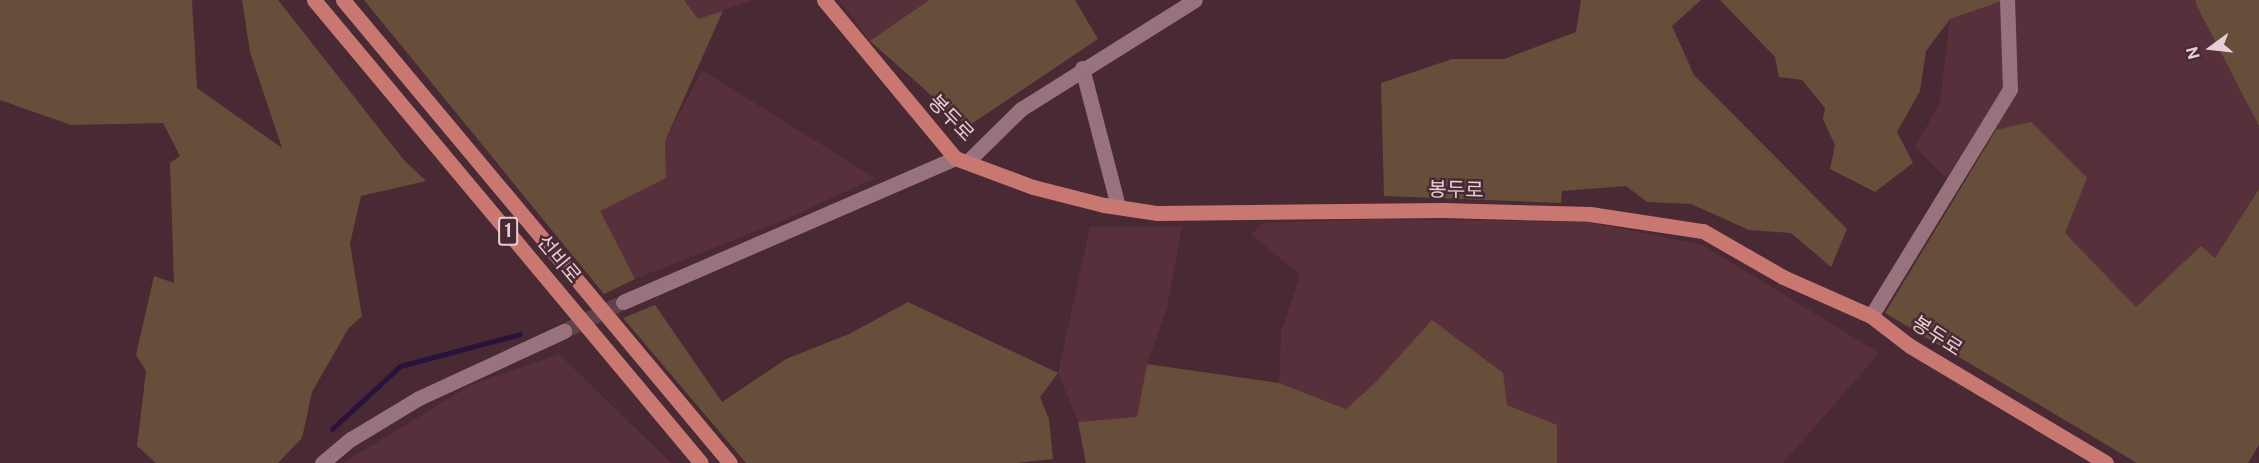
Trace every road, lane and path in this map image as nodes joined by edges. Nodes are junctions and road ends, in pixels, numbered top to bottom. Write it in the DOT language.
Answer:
graph roads {
  1 [pos="314,0"];
  2 [pos="343,0"];
  3 [pos="824,0"];
  4 [pos="1196,0"];
  5 [pos="2007,0"];
  6 [pos="1170,6"];
  7 [pos="1082,68"];
  8 [pos="962,160"];
  9 [pos="1118,206"];
  10 [pos="623,302"];
  11 [pos="1871,316"];
  12 [pos="564,331"];
  13 [pos="322,463"];
  14 [pos="701,463"];
  15 [pos="730,463"];
  16 [pos="2106,463"];
  1 -- 14 [label="main road, 선비로 / 1"];
  2 -- 15 [label="main road, 선비로 / 1"];
  3 -- 8 [label="main road, 봉두로"];
  4 -- 6 [label="street"];
  5 -- 11 [label="street"];
  6 -- 7 [label="street"];
  7 -- 8 [label="street"];
  7 -- 9 [label="street"];
  8 -- 9 [label="main road, 봉두로"];
  8 -- 10 [label="street"];
  9 -- 11 [label="main road, 봉두로"];
  11 -- 16 [label="main road, 봉두로"];
  12 -- 13 [label="street"];
}
